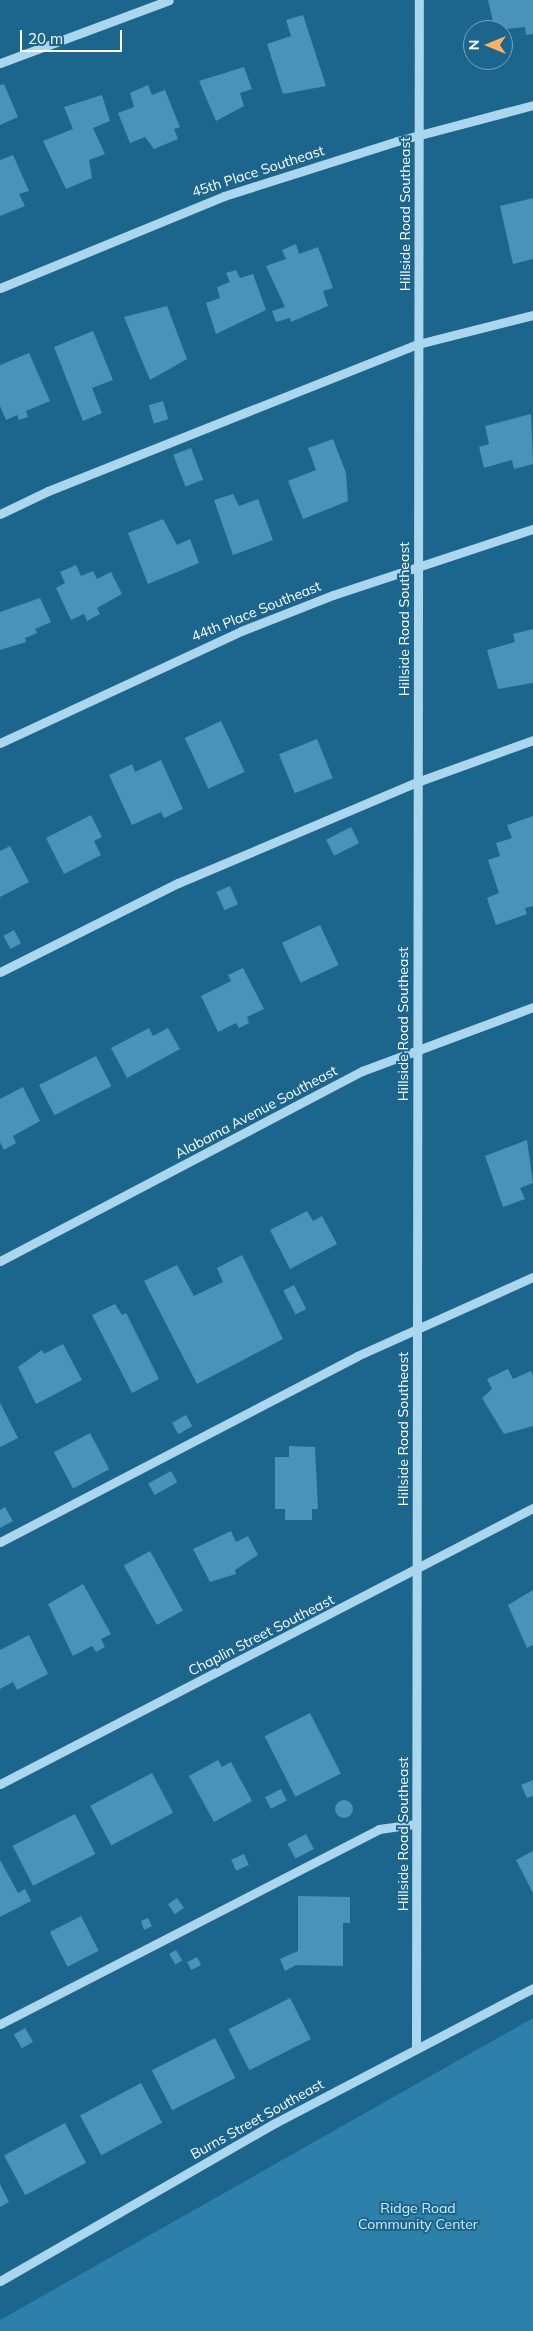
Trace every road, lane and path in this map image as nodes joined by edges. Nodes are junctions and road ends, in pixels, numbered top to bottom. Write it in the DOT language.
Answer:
graph roads {
  1 [pos="169,0"];
  2 [pos="418,0"];
  3 [pos="0,62"];
  4 [pos="533,105"];
  5 [pos="418,136"];
  6 [pos="0,288"];
  7 [pos="533,314"];
  8 [pos="418,344"];
  9 [pos="0,514"];
  10 [pos="533,529"];
  11 [pos="418,566"];
  12 [pos="533,740"];
  13 [pos="0,743"];
  14 [pos="417,782"];
  15 [pos="0,972"];
  16 [pos="533,1007"];
  17 [pos="417,1049"];
  18 [pos="0,1261"];
  19 [pos="533,1277"];
  20 [pos="417,1328"];
  21 [pos="533,1508"];
  22 [pos="0,1542"];
  23 [pos="417,1568"];
  24 [pos="0,1784"];
  25 [pos="416,1824"];
  26 [pos="533,1988"];
  27 [pos="0,2024"];
  28 [pos="416,2048"];
  29 [pos="0,2281"];
  1 -- 3 [label="street"];
  2 -- 5 [label="street, Hillside Road Southeast"];
  4 -- 5 [label="street, 45th Place Southeast"];
  5 -- 6 [label="street, 45th Place Southeast"];
  5 -- 8 [label="street, Hillside Road Southeast"];
  7 -- 8 [label="street"];
  8 -- 9 [label="street"];
  8 -- 11 [label="street, Hillside Road Southeast"];
  10 -- 11 [label="street, 44th Place Southeast"];
  11 -- 13 [label="street, 44th Place Southeast"];
  11 -- 14 [label="street, Hillside Road Southeast"];
  12 -- 14 [label="street"];
  14 -- 15 [label="street"];
  14 -- 17 [label="street, Hillside Road Southeast"];
  16 -- 17 [label="street, Alabama Avenue Southeast"];
  17 -- 18 [label="street, Alabama Avenue Southeast"];
  17 -- 20 [label="street, Hillside Road Southeast"];
  19 -- 20 [label="street"];
  20 -- 22 [label="street"];
  20 -- 23 [label="street, Hillside Road Southeast"];
  21 -- 23 [label="street, Chaplin Street Southeast"];
  23 -- 24 [label="street, Chaplin Street Southeast"];
  23 -- 25 [label="street, Hillside Road Southeast"];
  25 -- 27 [label="street"];
  25 -- 28 [label="street, Hillside Road Southeast"];
  26 -- 28 [label="street, Burns Street Southeast"];
  28 -- 29 [label="street, Burns Street Southeast"];
}
